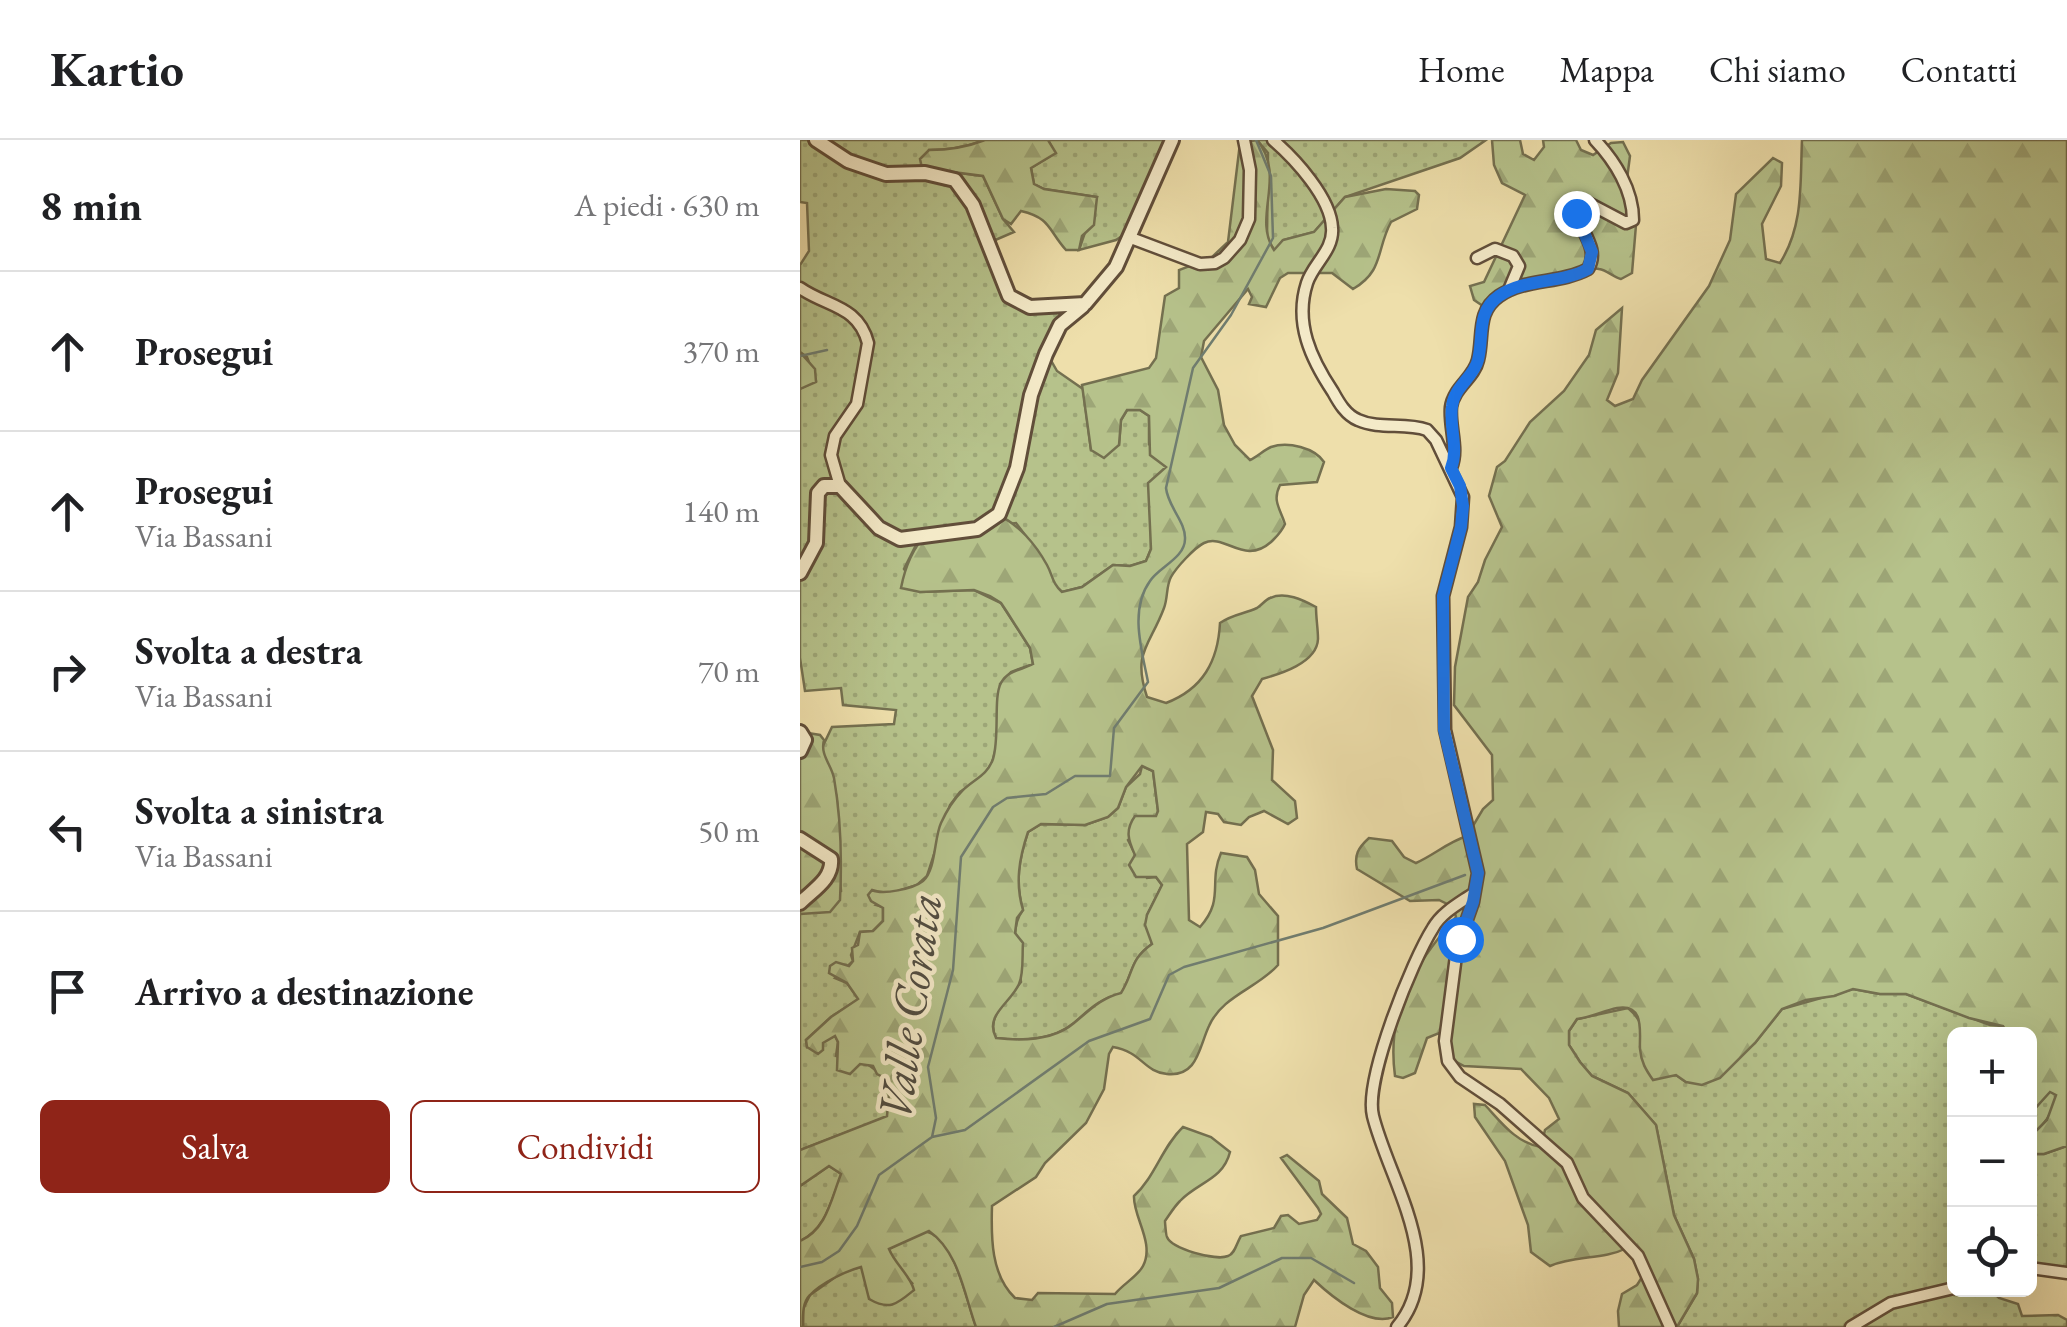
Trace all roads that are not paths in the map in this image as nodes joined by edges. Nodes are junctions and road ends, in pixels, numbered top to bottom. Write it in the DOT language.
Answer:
graph roads {
  1 [pos="816,140"];
  2 [pos="1172,140"];
  3 [pos="1244,140"];
  4 [pos="1273,140"];
  5 [pos="1595,140"];
  6 [pos="1131,238"];
  7 [pos="1477,258"];
  8 [pos="800,288"];
  9 [pos="1510,290"];
  10 [pos="1085,304"];
  11 [pos="1451,468"];
  12 [pos="840,486"];
  13 [pos="800,573"];
  14 [pos="800,732"];
  15 [pos="800,751"];
  16 [pos="800,839"];
  17 [pos="1475,893"];
  18 [pos="800,903"];
  19 [pos="2037,1269"];
  20 [pos="2067,1273"];
  21 [pos="1947,1290"];
  22 [pos="1398,1327"];
  23 [pos="1670,1327"];
  24 [pos="1850,1327"];
  1 -- 10 [label="street"];
  2 -- 6 [label="street"];
  3 -- 6 [label="street"];
  4 -- 11 [label="street"];
  5 -- 9 [label="street"];
  6 -- 10 [label="street"];
  7 -- 9 [label="street"];
  8 -- 12 [label="street"];
  9 -- 11 [label="street"];
  10 -- 12 [label="street"];
  11 -- 17 [label="street"];
  12 -- 13 [label="street"];
  14 -- 15 [label="street"];
  16 -- 18 [label="street"];
  17 -- 22 [label="street"];
  17 -- 23 [label="street"];
  19 -- 20 [label="street"];
  21 -- 24 [label="street"];
}
